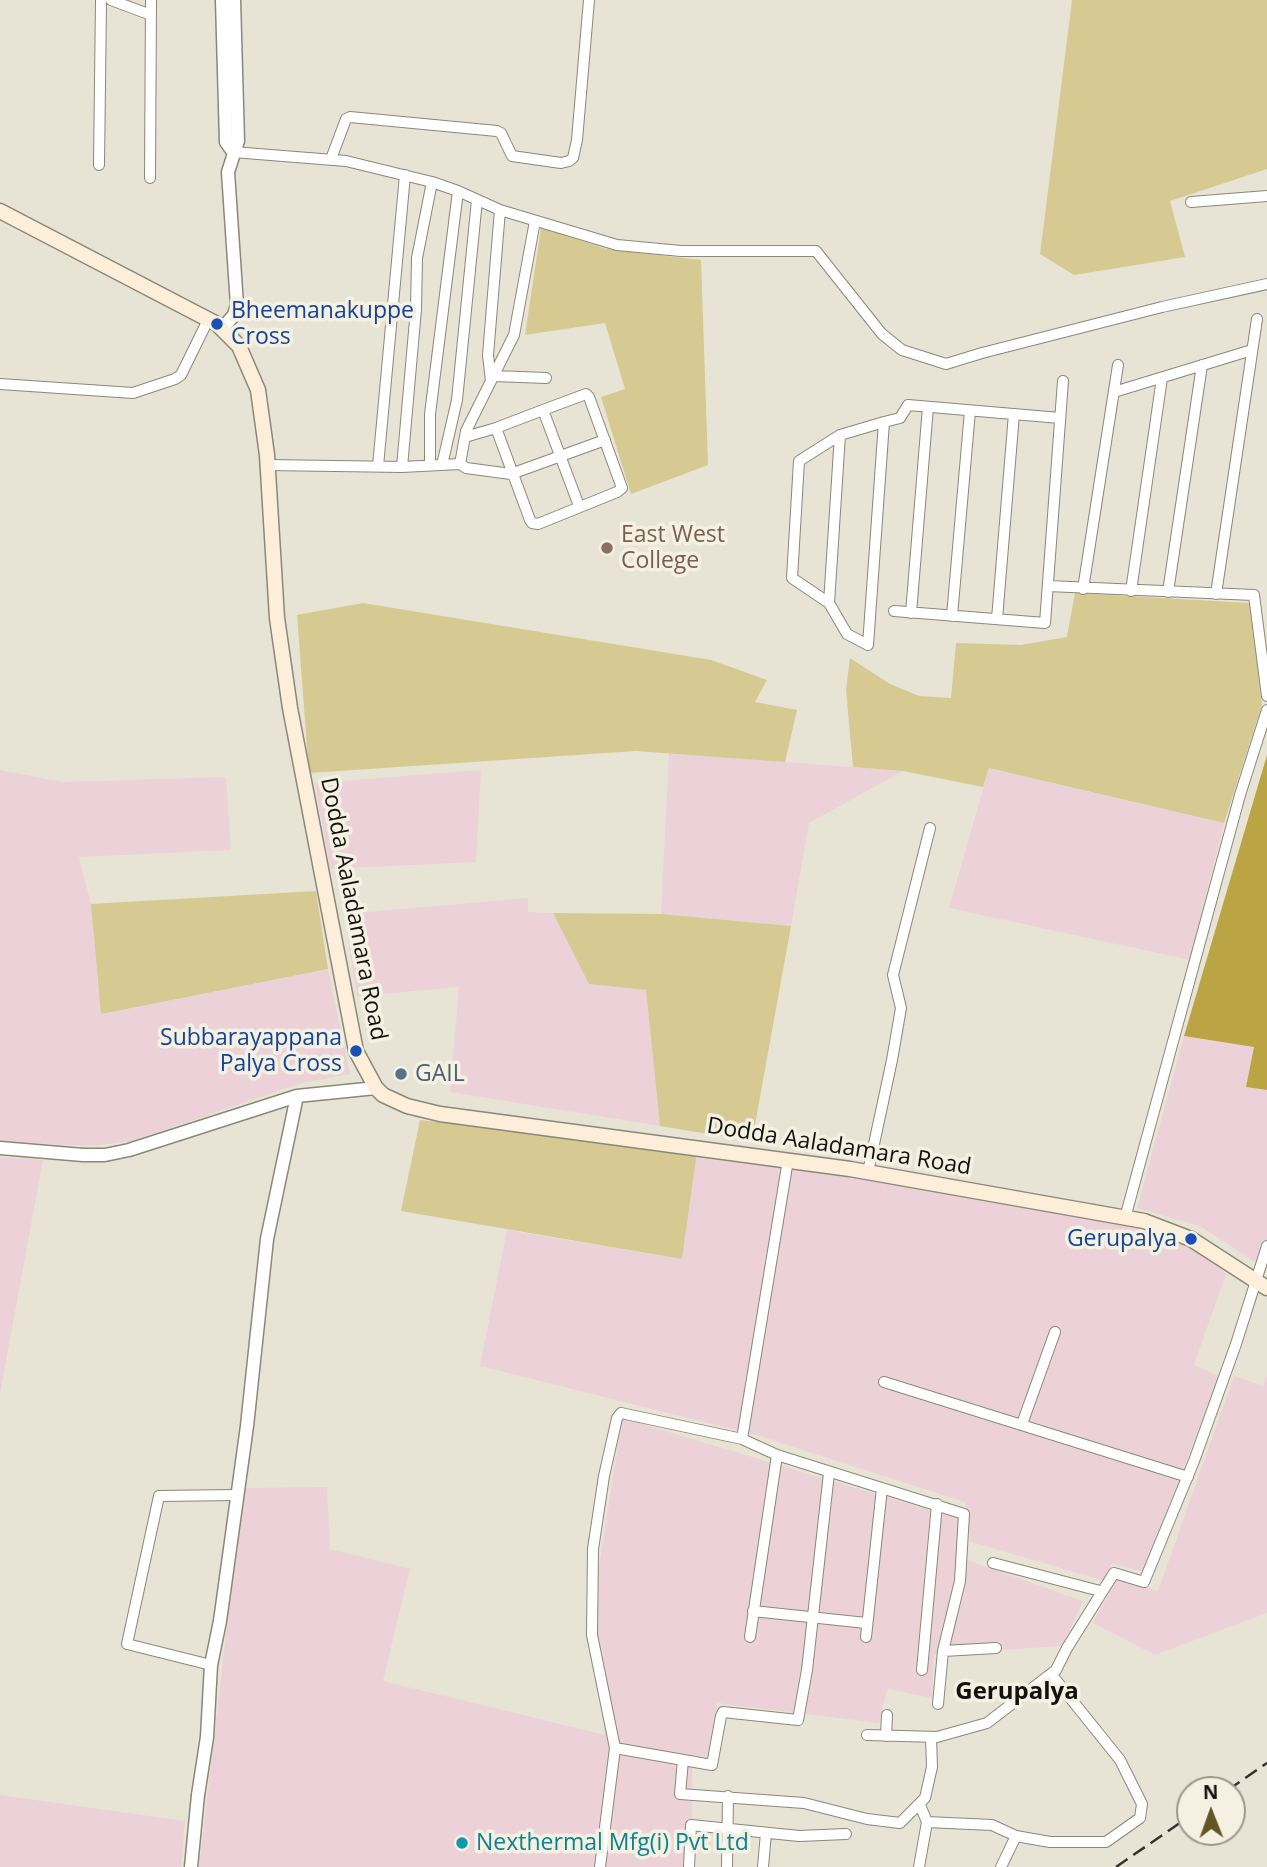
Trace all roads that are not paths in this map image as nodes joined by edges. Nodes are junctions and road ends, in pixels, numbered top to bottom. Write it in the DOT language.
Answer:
graph roads {
  1 [pos="101,0"];
  2 [pos="111,0"];
  3 [pos="151,0"];
  4 [pos="222,0"];
  5 [pos="234,0"];
  6 [pos="589,0"];
  7 [pos="151,15"];
  8 [pos="233,152"];
  9 [pos="331,159"];
  10 [pos="99,165"];
  11 [pos="405,175"];
  12 [pos="150,178"];
  13 [pos="432,183"];
  14 [pos="458,191"];
  15 [pos="1267,196"];
  16 [pos="477,200"];
  17 [pos="1191,202"];
  18 [pos="0,211"];
  19 [pos="500,211"];
  20 [pos="535,221"];
  21 [pos="1267,284"];
  22 [pos="208,320"];
  23 [pos="1257,320"];
  24 [pos="222,329"];
  25 [pos="1252,350"];
  26 [pos="1118,365"];
  27 [pos="1202,365"];
  28 [pos="1162,377"];
  29 [pos="546,378"];
  30 [pos="493,379"];
  31 [pos="1063,381"];
  32 [pos="0,384"];
  33 [pos="1114,392"];
  34 [pos="928,407"];
  35 [pos="543,410"];
  36 [pos="970,411"];
  37 [pos="1014,414"];
  38 [pos="1060,418"];
  39 [pos="884,422"];
  40 [pos="496,428"];
  41 [pos="840,435"];
  42 [pos="465,437"];
  43 [pos="605,440"];
  44 [pos="561,457"];
  45 [pos="460,464"];
  46 [pos="268,465"];
  47 [pos="430,465"];
  48 [pos="442,465"];
  49 [pos="378,466"];
  50 [pos="402,467"];
  51 [pos="514,473"];
  52 [pos="579,506"];
  53 [pos="1048,586"];
  54 [pos="1083,589"];
  55 [pos="1131,590"];
  56 [pos="1168,592"];
  57 [pos="1216,594"];
  58 [pos="829,603"];
  59 [pos="894,611"];
  60 [pos="911,613"];
  61 [pos="952,616"];
  62 [pos="997,619"];
  63 [pos="1267,696"];
  64 [pos="1267,710"];
  65 [pos="930,828"];
  66 [pos="376,1088"];
  67 [pos="297,1096"];
  68 [pos="0,1148"];
  69 [pos="788,1160"];
  70 [pos="868,1172"];
  71 [pos="1125,1218"];
  72 [pos="1267,1247"];
  73 [pos="1261,1285"];
  74 [pos="1055,1332"];
  75 [pos="884,1382"];
  76 [pos="1023,1424"];
  77 [pos="742,1439"];
  78 [pos="777,1455"];
  79 [pos="829,1473"];
  80 [pos="1188,1477"];
  81 [pos="882,1488"];
  82 [pos="237,1495"];
  83 [pos="937,1504"];
  84 [pos="993,1563"];
  85 [pos="1100,1591"];
  86 [pos="753,1611"];
  87 [pos="813,1618"];
  88 [pos="866,1623"];
  89 [pos="750,1637"];
  90 [pos="866,1637"];
  91 [pos="996,1648"];
  92 [pos="943,1651"];
  93 [pos="211,1665"];
  94 [pos="922,1670"];
  95 [pos="1051,1674"];
  96 [pos="938,1704"];
  97 [pos="887,1715"];
  98 [pos="867,1735"];
  99 [pos="931,1737"];
  100 [pos="884,1739"];
  101 [pos="615,1748"];
  102 [pos="682,1760"];
  103 [pos="728,1796"];
  104 [pos="920,1805"];
  105 [pos="927,1822"];
  106 [pos="728,1830"];
  107 [pos="766,1833"];
  108 [pos="846,1834"];
  109 [pos="1016,1836"];
  110 [pos="191,1867"];
  111 [pos="600,1867"];
  112 [pos="689,1867"];
  113 [pos="727,1867"];
  114 [pos="763,1867"];
  115 [pos="919,1867"];
  116 [pos="1001,1867"];
  1 -- 10 [label="street"];
  2 -- 7 [label="street"];
  3 -- 7 [label="street"];
  4 -- 8 [label="street"];
  5 -- 8 [label="street"];
  6 -- 9 [label="street"];
  7 -- 12 [label="street"];
  8 -- 9 [label="street"];
  8 -- 24 [label="street"];
  9 -- 11 [label="street"];
  11 -- 13 [label="street"];
  11 -- 49 [label="street"];
  13 -- 14 [label="street"];
  13 -- 50 [label="street"];
  14 -- 16 [label="street"];
  14 -- 47 [label="street"];
  15 -- 17 [label="street"];
  16 -- 19 [label="street"];
  16 -- 48 [label="street"];
  18 -- 22 [label="main road, Dodda Aaladamara Road"];
  19 -- 20 [label="street"];
  19 -- 30 [label="street"];
  20 -- 21 [label="street"];
  20 -- 30 [label="street"];
  22 -- 24 [label="main road, Dodda Aaladamara Road"];
  22 -- 32 [label="street"];
  23 -- 25 [label="street"];
  24 -- 46 [label="main road, Dodda Aaladamara Road"];
  25 -- 27 [label="street"];
  25 -- 57 [label="street"];
  26 -- 33 [label="street"];
  27 -- 28 [label="street"];
  27 -- 56 [label="street"];
  28 -- 33 [label="street"];
  28 -- 55 [label="street"];
  29 -- 30 [label="street"];
  30 -- 42 [label="street"];
  31 -- 38 [label="street"];
  33 -- 54 [label="street"];
  34 -- 36 [label="street"];
  34 -- 39 [label="street"];
  34 -- 60 [label="street"];
  35 -- 40 [label="street"];
  35 -- 43 [label="street"];
  35 -- 44 [label="street"];
  36 -- 37 [label="street"];
  36 -- 61 [label="street"];
  37 -- 38 [label="street"];
  37 -- 62 [label="street"];
  38 -- 53 [label="street"];
  39 -- 41 [label="street"];
  39 -- 58 [label="street"];
  40 -- 42 [label="street"];
  40 -- 51 [label="street"];
  41 -- 58 [label="street"];
  41 -- 58 [label="street"];
  42 -- 45 [label="street"];
  43 -- 44 [label="street"];
  43 -- 52 [label="street"];
  44 -- 51 [label="street"];
  44 -- 52 [label="street"];
  45 -- 48 [label="street"];
  45 -- 51 [label="street"];
  46 -- 49 [label="street"];
  46 -- 66 [label="main road, Dodda Aaladamara Road"];
  47 -- 48 [label="street"];
  47 -- 50 [label="street"];
  49 -- 50 [label="street"];
  51 -- 52 [label="street"];
  53 -- 54 [label="street"];
  53 -- 62 [label="street"];
  54 -- 55 [label="street"];
  55 -- 56 [label="street"];
  56 -- 57 [label="street"];
  57 -- 63 [label="street"];
  59 -- 60 [label="street"];
  60 -- 61 [label="street"];
  61 -- 62 [label="street"];
  64 -- 71 [label="street"];
  65 -- 70 [label="street"];
  66 -- 67 [label="street"];
  66 -- 69 [label="main road, Dodda Aaladamara Road"];
  67 -- 68 [label="street"];
  67 -- 82 [label="street"];
  69 -- 70 [label="main road, Dodda Aaladamara Road"];
  69 -- 77 [label="street"];
  70 -- 71 [label="main road, Dodda Aaladamara Road"];
  71 -- 73 [label="main road, Dodda Aaladamara Road"];
  72 -- 73 [label="street"];
  73 -- 80 [label="street"];
  74 -- 76 [label="street"];
  75 -- 76 [label="street"];
  76 -- 80 [label="street"];
  77 -- 78 [label="street"];
  77 -- 101 [label="street"];
  78 -- 79 [label="street"];
  78 -- 86 [label="street"];
  79 -- 81 [label="street"];
  79 -- 87 [label="street"];
  80 -- 85 [label="street"];
  81 -- 83 [label="street"];
  81 -- 88 [label="street"];
  82 -- 93 [label="street"];
  82 -- 93 [label="street"];
  83 -- 92 [label="street"];
  83 -- 94 [label="street"];
  84 -- 85 [label="street"];
  85 -- 95 [label="street"];
  86 -- 87 [label="street"];
  86 -- 89 [label="street"];
  87 -- 88 [label="street"];
  87 -- 102 [label="street"];
  88 -- 90 [label="street"];
  91 -- 92 [label="street"];
  92 -- 96 [label="street"];
  93 -- 110 [label="street"];
  95 -- 99 [label="street"];
  95 -- 109 [label="street"];
  97 -- 100 [label="street"];
  98 -- 100 [label="street"];
  99 -- 100 [label="street"];
  99 -- 104 [label="street"];
  101 -- 102 [label="street"];
  101 -- 111 [label="street"];
  102 -- 103 [label="street"];
  103 -- 104 [label="street"];
  103 -- 106 [label="street"];
  104 -- 105 [label="street"];
  105 -- 109 [label="street"];
  105 -- 115 [label="street"];
  106 -- 107 [label="street"];
  106 -- 112 [label="street"];
  106 -- 113 [label="street"];
  107 -- 108 [label="street"];
  107 -- 114 [label="street"];
  109 -- 116 [label="street"];
}
